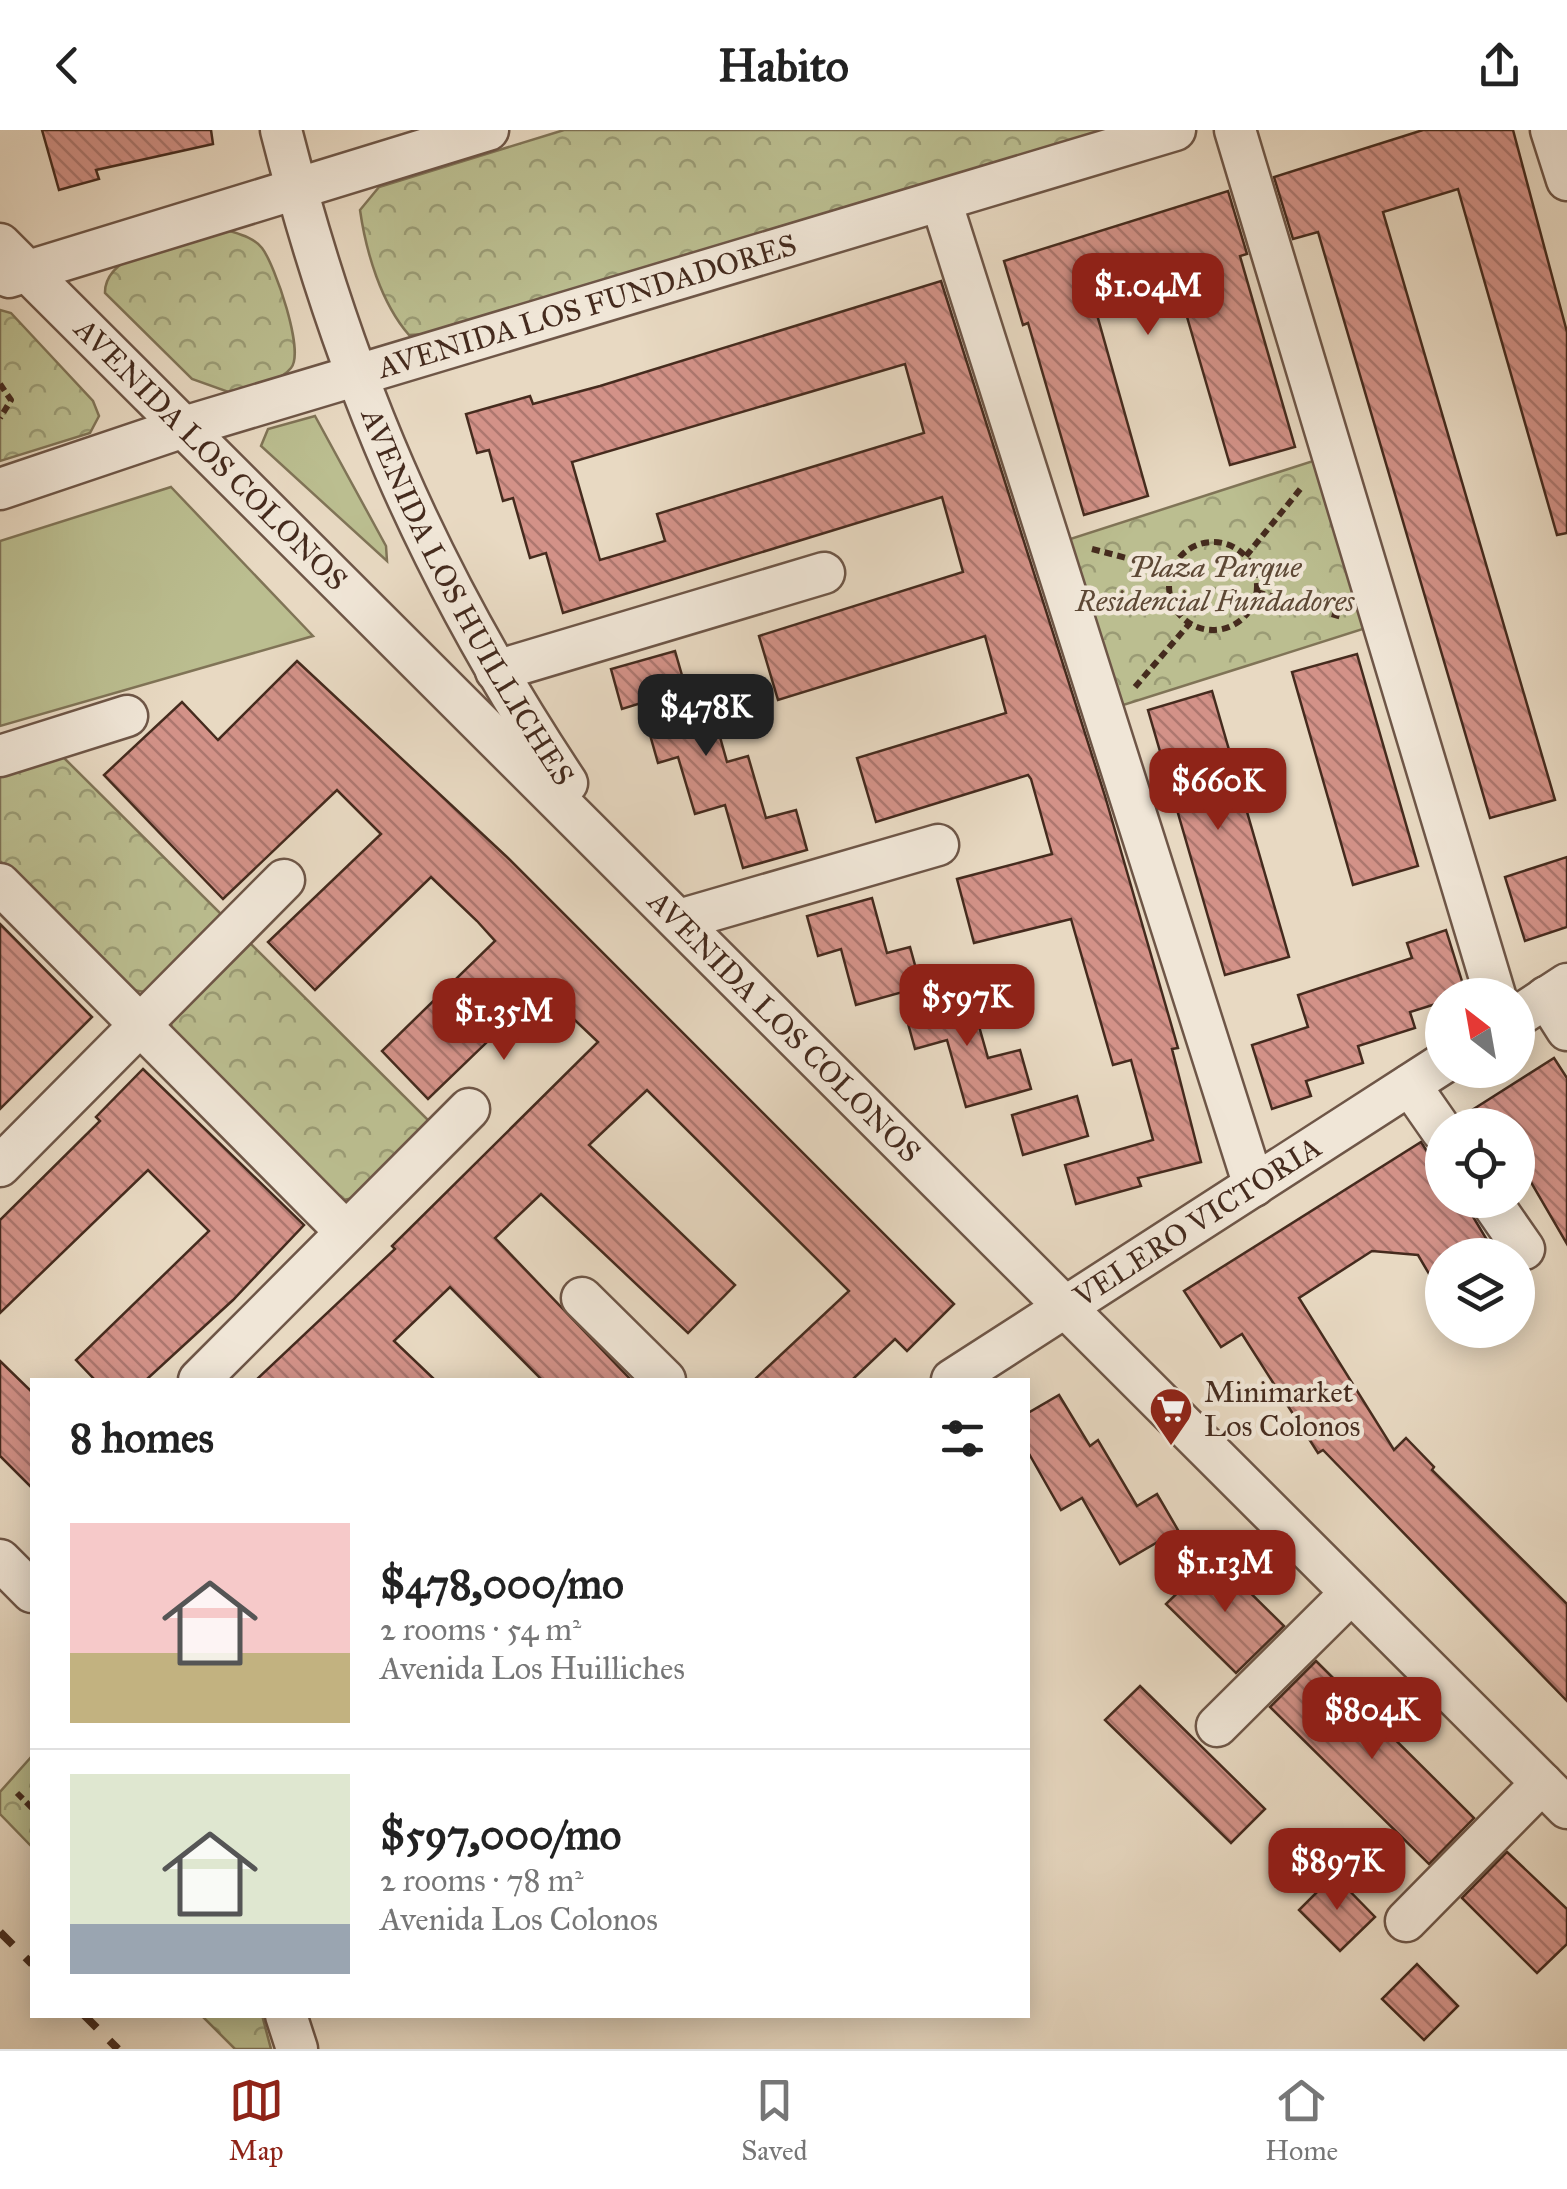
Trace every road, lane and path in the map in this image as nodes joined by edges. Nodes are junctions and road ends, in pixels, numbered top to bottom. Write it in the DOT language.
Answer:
graph roads {
  1 [pos="281,130"];
  2 [pos="488,130"];
  3 [pos="1174,130"];
  4 [pos="1235,130"];
  5 [pos="1551,130"];
  6 [pos="1567,180"];
  7 [pos="296,188"];
  8 [pos="941,201"];
  9 [pos="0,244"];
  10 [pos="14,276"];
  11 [pos="354,378"];
  12 [pos="0,384"];
  13 [pos="0,418"];
  14 [pos="184,427"];
  15 [pos="1331,451"];
  16 [pos="0,489"];
  17 [pos="1047,537"];
  18 [pos="1246,556"];
  19 [pos="1173,570"];
  20 [pos="824,573"];
  21 [pos="1257,592"];
  22 [pos="1190,623"];
  23 [pos="1384,630"];
  24 [pos="496,671"];
  25 [pos="127,716"];
  26 [pos="1106,721"];
  27 [pos="0,756"];
  28 [pos="938,845"];
  29 [pos="634,875"];
  30 [pos="284,880"];
  31 [pos="0,884"];
  32 [pos="679,920"];
  33 [pos="1490,978"];
  34 [pos="140,1025"];
  35 [pos="1425,1075"];
  36 [pos="468,1109"];
  37 [pos="0,1166"];
  38 [pos="1254,1186"];
  39 [pos="346,1232"];
  40 [pos="582,1298"];
  41 [pos="1064,1308"];
  42 [pos="201,1378"];
  43 [pos="663,1378"];
  44 [pos="955,1378"];
  45 [pos="1351,1593"];
  46 [pos="1217,1726"];
  47 [pos="17,1793"];
  48 [pos="1554,1796"];
  49 [pos="30,1806"];
  50 [pos="1406,1921"];
  51 [pos="287,2018"];
  52 [pos="297,2049"];
  1 -- 7 [label="street, AVENIDA LOS HUILLICHES"];
  2 -- 7 [label="street"];
  3 -- 8 [label="street, AVENIDA LOS FUNDADORES"];
  4 -- 15 [label="street"];
  5 -- 6 [label="street"];
  7 -- 10 [label="street"];
  7 -- 11 [label="street, AVENIDA LOS HUILLICHES"];
  8 -- 11 [label="street, AVENIDA LOS FUNDADORES"];
  8 -- 17 [label="street"];
  9 -- 10 [label="street, AVENIDA LOS COLONOS"];
  10 -- 14 [label="street, AVENIDA LOS COLONOS"];
  11 -- 14 [label="street, AVENIDA LOS FUNDADORES"];
  11 -- 24 [label="street, AVENIDA LOS HUILLICHES"];
  12 -- 13 [label="path"];
  14 -- 16 [label="street, AVENIDA LOS FUNDADORES"];
  14 -- 29 [label="street, AVENIDA LOS COLONOS"];
  15 -- 18 [label="path"];
  15 -- 23 [label="street"];
  17 -- 19 [label="path"];
  17 -- 26 [label="street"];
  18 -- 19 [label="path"];
  18 -- 21 [label="path"];
  19 -- 22 [label="path"];
  20 -- 24 [label="street"];
  21 -- 22 [label="path"];
  21 -- 23 [label="path"];
  22 -- 26 [label="path"];
  23 -- 33 [label="street"];
  24 -- 29 [label="street, AVENIDA LOS HUILLICHES"];
  25 -- 27 [label="street"];
  26 -- 38 [label="street"];
  28 -- 32 [label="street"];
  29 -- 32 [label="street, AVENIDA LOS COLONOS"];
  30 -- 34 [label="street"];
  31 -- 34 [label="street"];
  32 -- 41 [label="street, AVENIDA LOS COLONOS"];
  34 -- 37 [label="street"];
  34 -- 39 [label="street"];
  35 -- 38 [label="street, VELERO VICTORIA"];
  36 -- 39 [label="street"];
  38 -- 41 [label="street, VELERO VICTORIA"];
  39 -- 42 [label="street"];
  40 -- 43 [label="street"];
  41 -- 44 [label="street, VELERO VICTORIA"];
  41 -- 45 [label="street, AVENIDA LOS COLONOS"];
  45 -- 46 [label="street"];
  45 -- 48 [label="street, AVENIDA LOS COLONOS"];
  47 -- 49 [label="path"];
  48 -- 50 [label="street"];
  51 -- 52 [label="street"];
}
